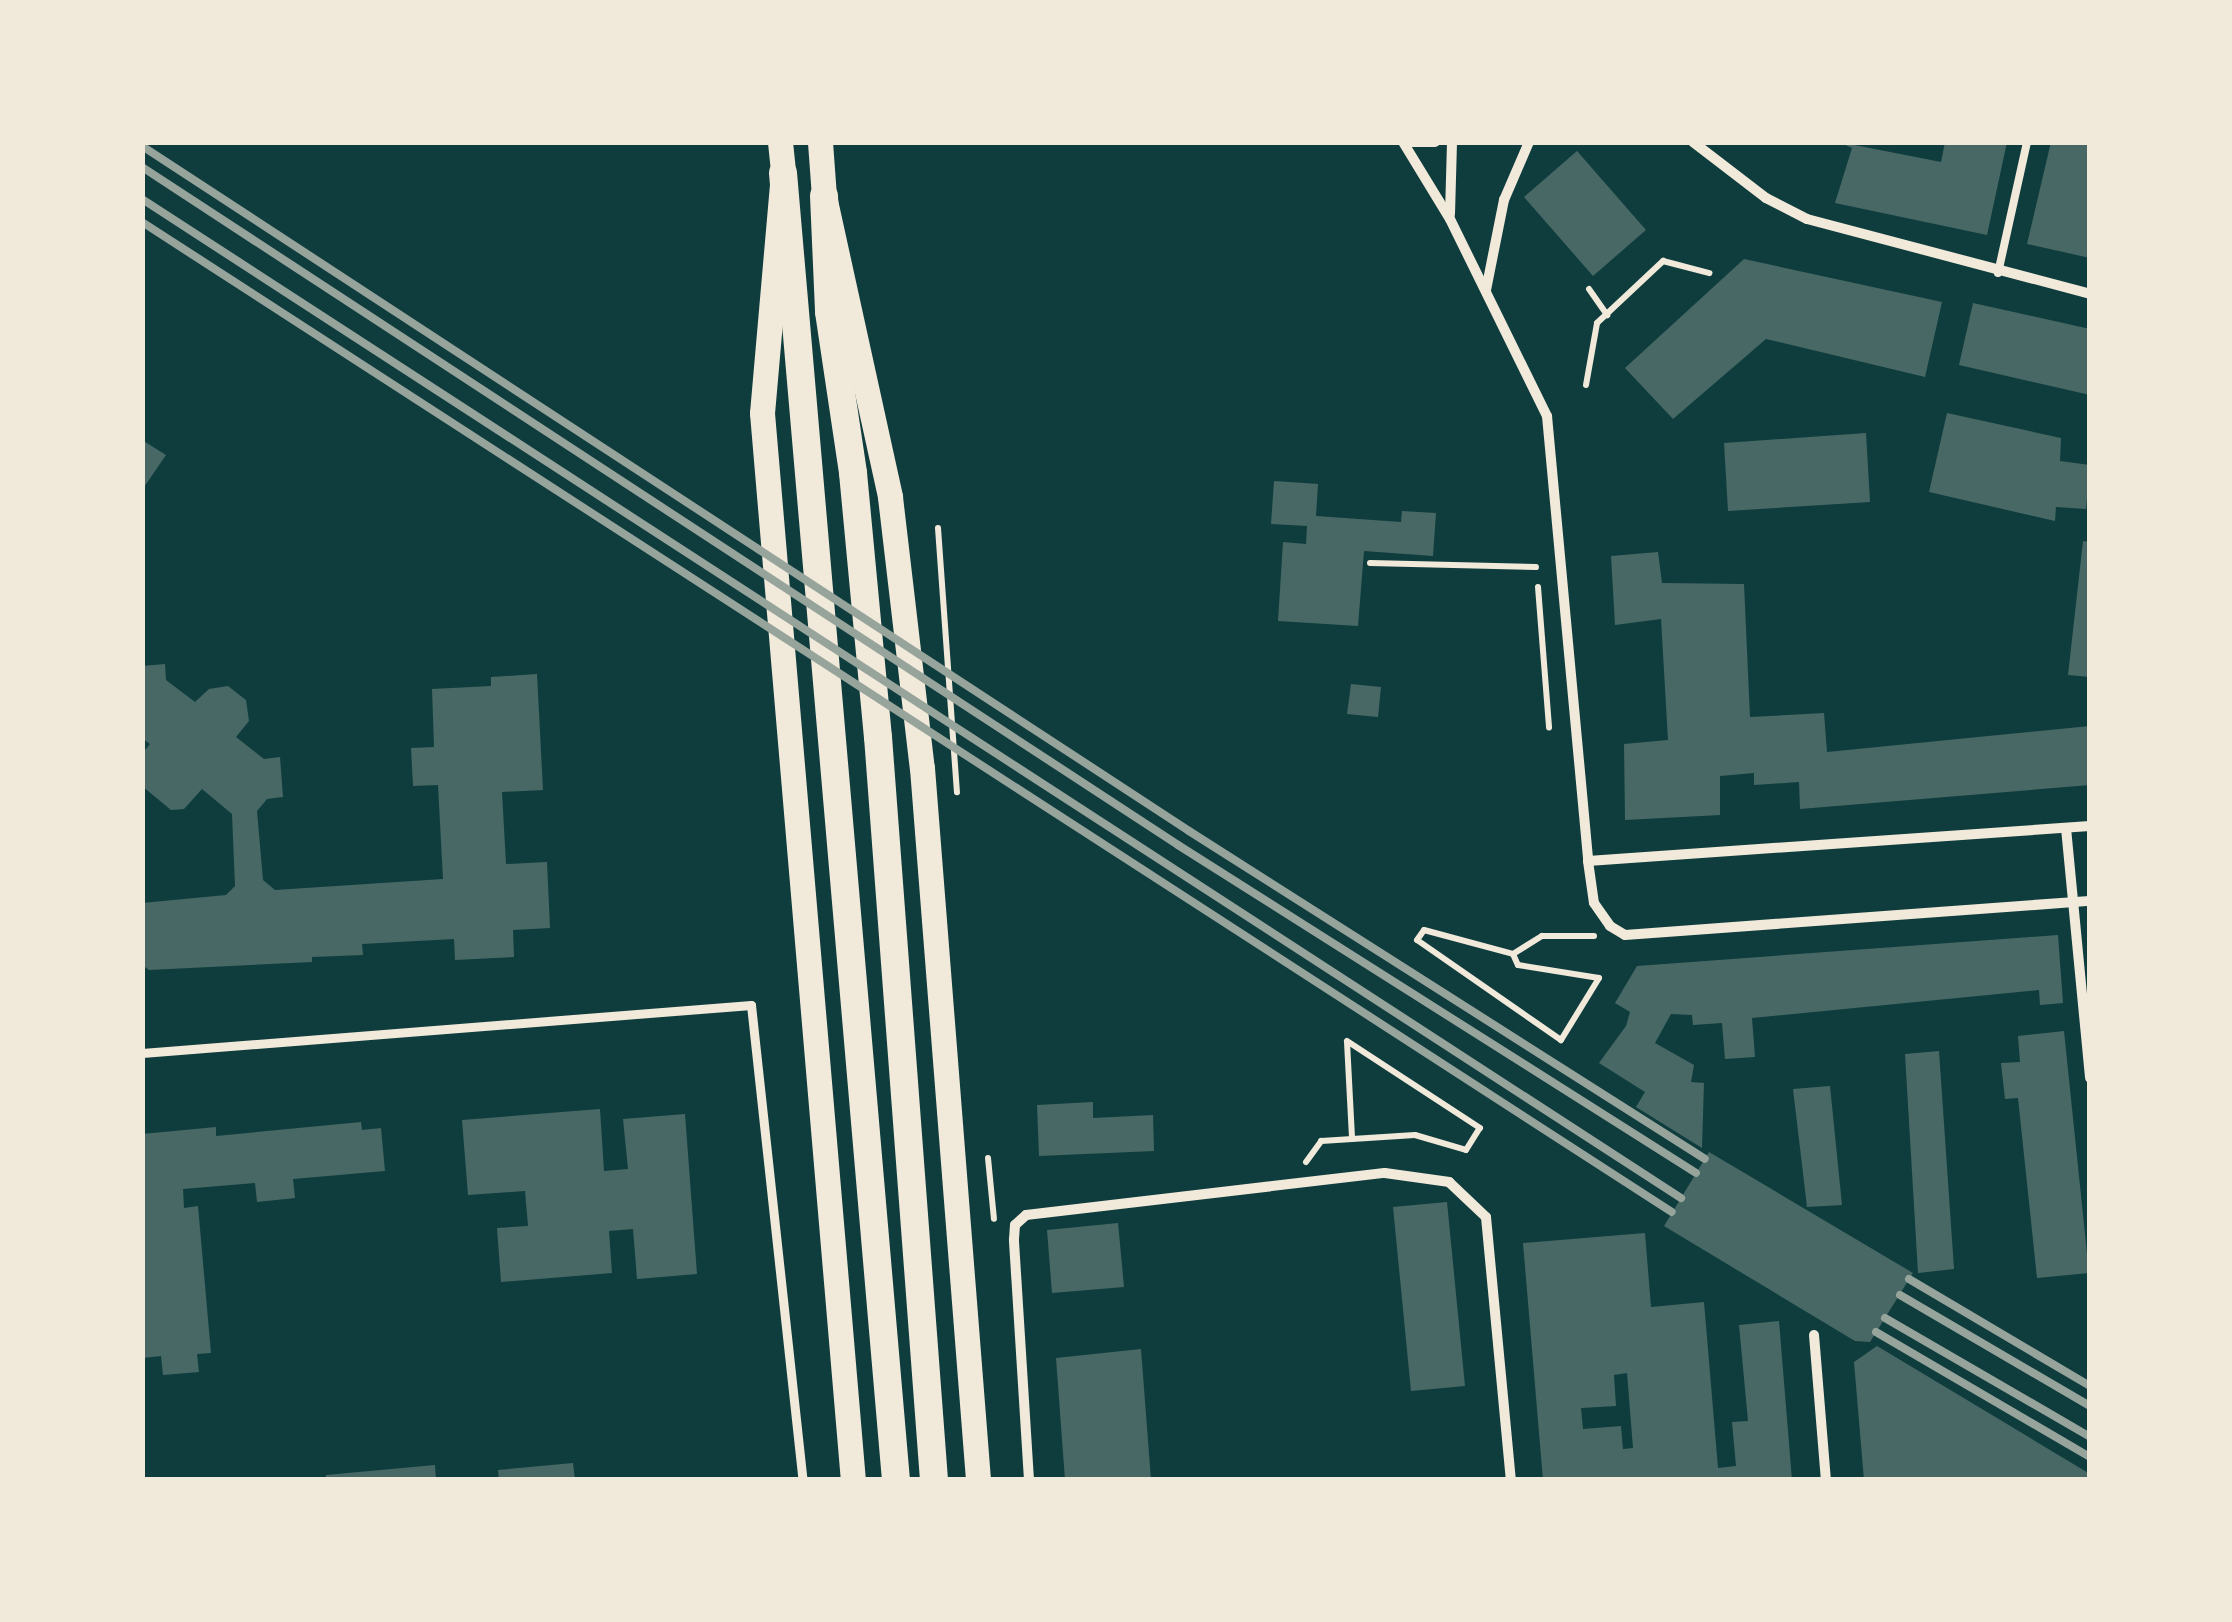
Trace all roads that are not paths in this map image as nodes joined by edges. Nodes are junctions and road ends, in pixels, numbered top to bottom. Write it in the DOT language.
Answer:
graph roads {
  1 [pos="780,142"];
  2 [pos="820,142"];
  3 [pos="1404,142"];
  4 [pos="1435,142"];
  5 [pos="1452,142"];
  6 [pos="1529,142"];
  7 [pos="1693,142"];
  8 [pos="2027,142"];
  9 [pos="783,174"];
  10 [pos="824,196"];
  11 [pos="1450,220"];
  12 [pos="1998,273"];
  13 [pos="1486,291"];
  14 [pos="2090,294"];
  15 [pos="2090,826"];
  16 [pos="2066,828"];
  17 [pos="1588,860"];
  18 [pos="2090,902"];
  19 [pos="2074,903"];
  20 [pos="142,1053"];
  21 [pos="2090,1078"];
  22 [pos="1814,1335"];
  23 [pos="803,1480"];
  24 [pos="854,1480"];
  25 [pos="896,1480"];
  26 [pos="934,1480"];
  27 [pos="978,1480"];
  28 [pos="1029,1480"];
  29 [pos="1511,1480"];
  30 [pos="1826,1480"];
  1 -- 9 [label="main road"];
  2 -- 10 [label="main road"];
  3 -- 4 [label="street"];
  3 -- 11 [label="street"];
  5 -- 11 [label="street"];
  6 -- 13 [label="street"];
  7 -- 12 [label="street"];
  8 -- 12 [label="lane"];
  9 -- 24 [label="main road"];
  9 -- 25 [label="highway"];
  10 -- 26 [label="highway"];
  10 -- 27 [label="main road"];
  11 -- 13 [label="street"];
  12 -- 14 [label="street"];
  13 -- 17 [label="street"];
  15 -- 16 [label="street"];
  16 -- 17 [label="street"];
  16 -- 19 [label="street"];
  17 -- 19 [label="street"];
  18 -- 19 [label="street"];
  19 -- 21 [label="street"];
  20 -- 23 [label="street"];
  22 -- 30 [label="street"];
  28 -- 29 [label="street"];
}
